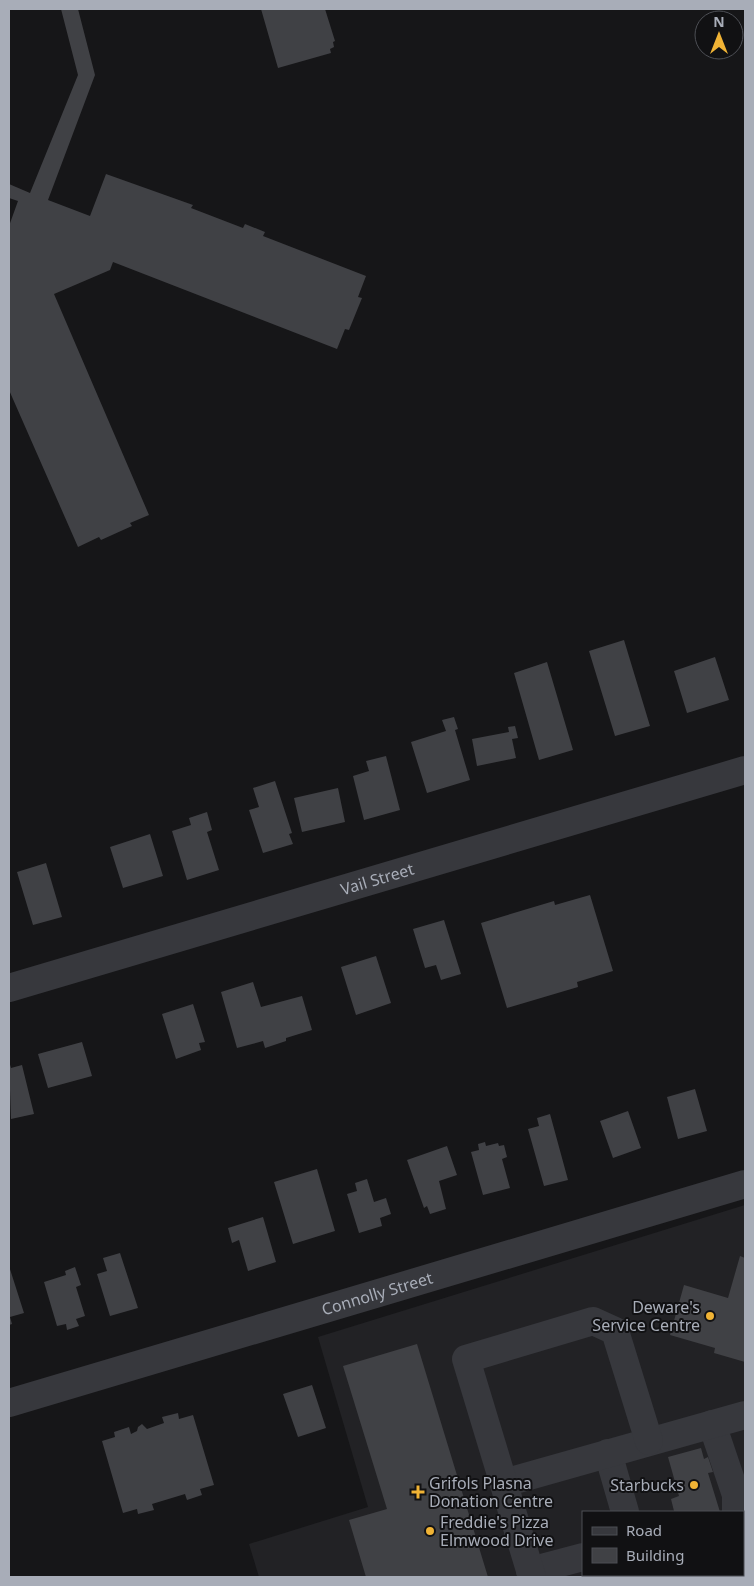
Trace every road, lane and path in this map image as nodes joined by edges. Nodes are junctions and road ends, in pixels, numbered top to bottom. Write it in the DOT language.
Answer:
graph roads {
  1 [pos="745,770"];
  2 [pos="9,988"];
  3 [pos="745,1184"];
  4 [pos="9,1403"];
  5 [pos="745,1415"];
  6 [pos="712,1424"];
  7 [pos="649,1441"];
  8 [pos="608,1453"];
  9 [pos="504,1483"];
  10 [pos="625,1511"];
  11 [pos="736,1511"];
  12 [pos="582,1557"];
  13 [pos="531,1574"];
  1 -- 2 [label="street, Vail Street"];
  3 -- 4 [label="street, Connolly Street"];
  5 -- 6 [label="street"];
  6 -- 7 [label="street"];
  6 -- 11 [label="street"];
  7 -- 8 [label="street"];
  7 -- 9 [label="street"];
  8 -- 9 [label="street"];
  8 -- 10 [label="street"];
  9 -- 13 [label="street"];
  12 -- 13 [label="street"];
}
